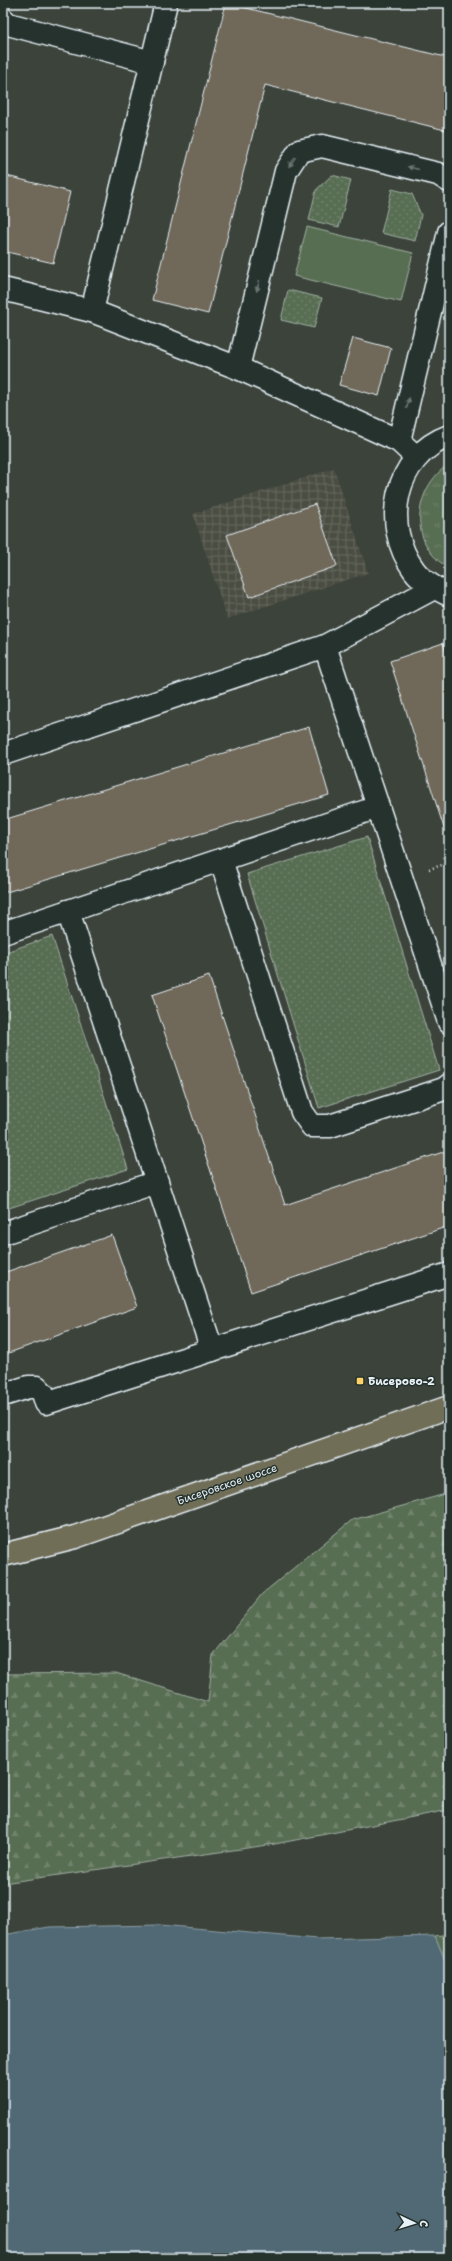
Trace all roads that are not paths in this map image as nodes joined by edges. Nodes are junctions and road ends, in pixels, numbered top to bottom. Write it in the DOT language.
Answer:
graph roads {
  1 [pos="166,3"];
  2 [pos="3,19"];
  3 [pos="152,62"];
  4 [pos="449,181"];
  5 [pos="449,232"];
  6 [pos="3,289"];
  7 [pos="92,311"];
  8 [pos="238,368"];
  9 [pos="449,436"];
  10 [pos="399,441"];
  11 [pos="416,457"];
  12 [pos="442,591"];
  13 [pos="325,646"];
  14 [pos="3,754"];
  15 [pos="378,807"];
  16 [pos="221,860"];
  17 [pos="68,911"];
  18 [pos="3,933"];
  19 [pos="449,1022"];
  20 [pos="449,1085"];
  21 [pos="156,1182"];
  22 [pos="3,1233"];
  23 [pos="449,1274"];
  24 [pos="212,1350"];
  25 [pos="3,1395"];
  26 [pos="449,1407"];
  27 [pos="3,1555"];
  1 -- 3 [label="lane"];
  2 -- 3 [label="lane"];
  3 -- 7 [label="lane"];
  4 -- 8 [label="lane, one-way"];
  10 -- 5 [label="lane, one-way"];
  6 -- 7 [label="lane"];
  7 -- 8 [label="lane"];
  8 -- 10 [label="lane"];
  9 -- 11 [label="lane"];
  10 -- 11 [label="lane"];
  11 -- 12 [label="lane"];
  12 -- 13 [label="lane"];
  13 -- 14 [label="lane"];
  13 -- 15 [label="lane"];
  15 -- 16 [label="lane"];
  15 -- 19 [label="lane"];
  16 -- 17 [label="lane"];
  16 -- 20 [label="lane"];
  17 -- 18 [label="lane"];
  17 -- 21 [label="lane"];
  21 -- 22 [label="lane"];
  21 -- 24 [label="lane"];
  23 -- 24 [label="lane"];
  24 -- 25 [label="lane"];
  26 -- 27 [label="main road, Бисеровское шоссе"];
}
